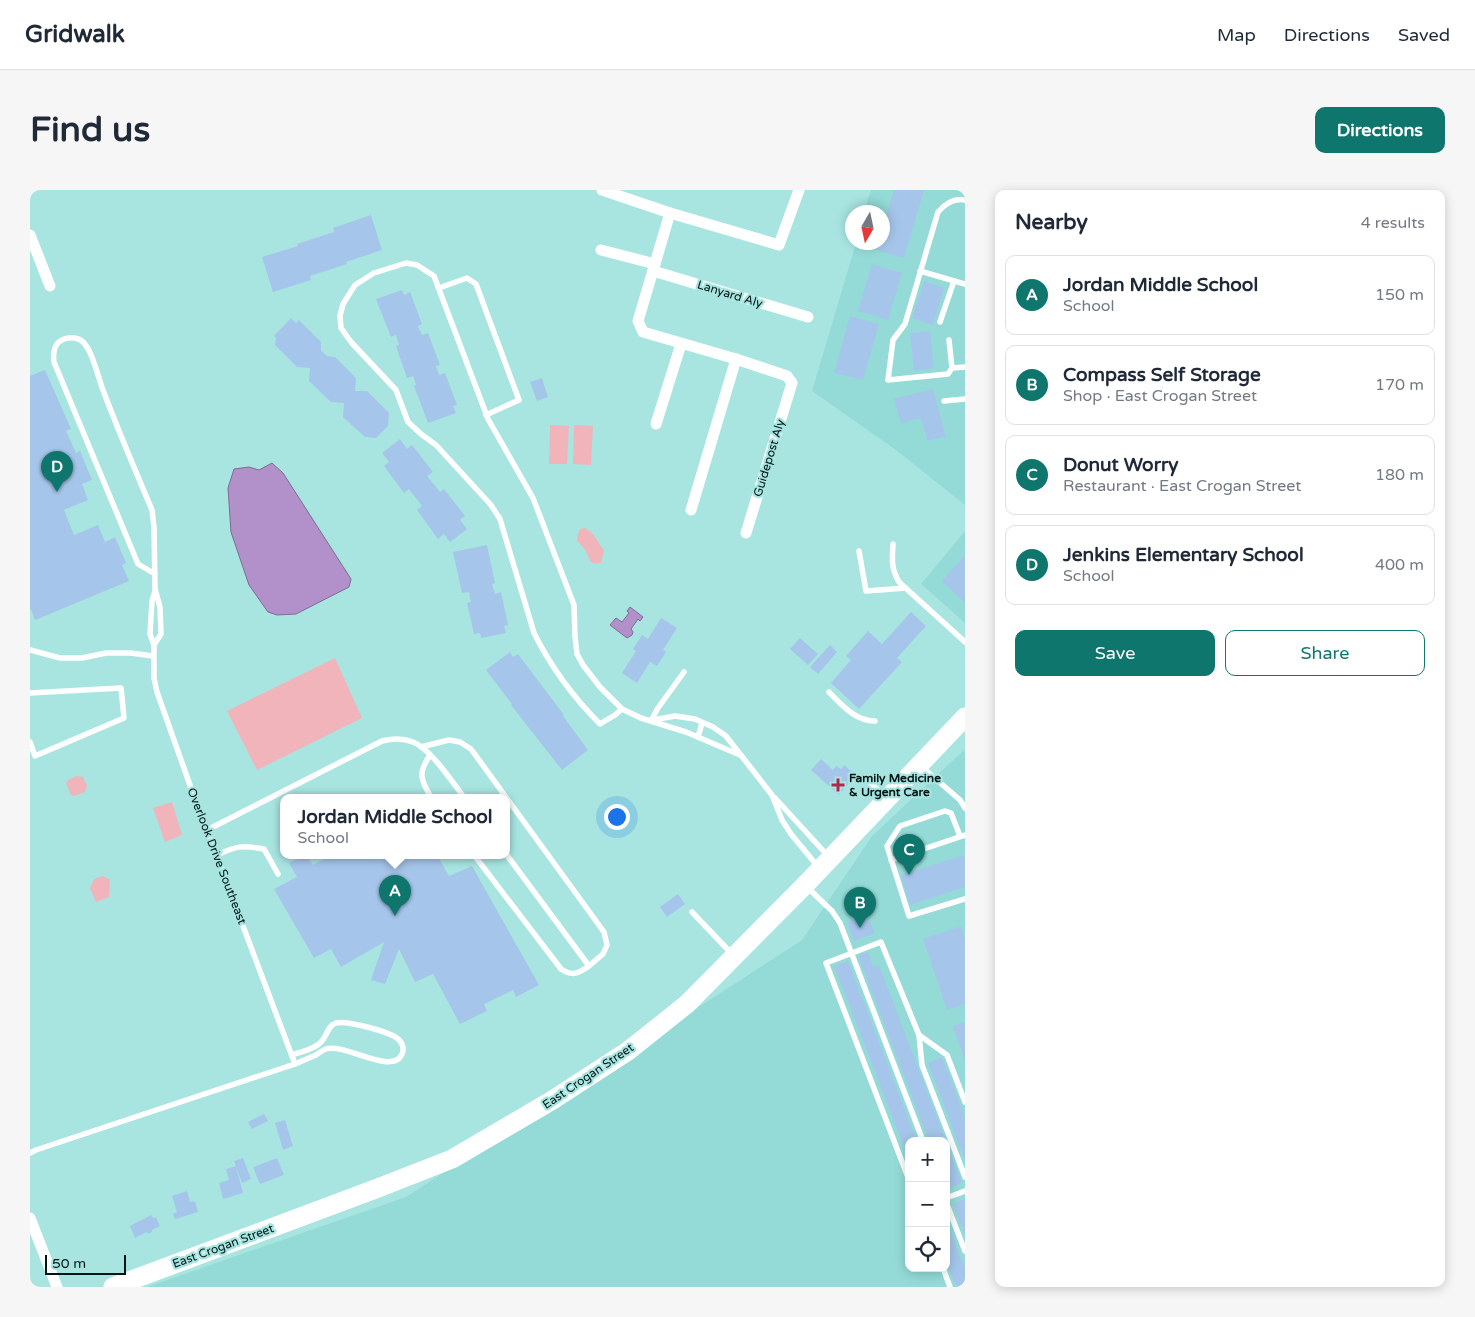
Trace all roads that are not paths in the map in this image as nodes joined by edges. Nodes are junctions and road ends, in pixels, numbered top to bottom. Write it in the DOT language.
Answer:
graph roads {
  1 [pos="602,190"];
  2 [pos="799,190"];
  3 [pos="965,200"];
  4 [pos="670,213"];
  5 [pos="30,235"];
  6 [pos="601,250"];
  7 [pos="654,268"];
  8 [pos="920,271"];
  9 [pos="954,281"];
  10 [pos="965,284"];
  11 [pos="50,286"];
  12 [pos="439,288"];
  13 [pos="808,318"];
  14 [pos="940,322"];
  15 [pos="949,340"];
  16 [pos="681,344"];
  17 [pos="736,359"];
  18 [pos="965,367"];
  19 [pos="952,368"];
  20 [pos="965,399"];
  21 [pos="944,401"];
  22 [pos="486,415"];
  23 [pos="656,424"];
  24 [pos="691,510"];
  25 [pos="746,533"];
  26 [pos="893,544"];
  27 [pos="859,551"];
  28 [pos="155,574"];
  29 [pos="155,588"];
  30 [pos="906,588"];
  31 [pos="965,642"];
  32 [pos="154,645"];
  33 [pos="30,650"];
  34 [pos="153,656"];
  35 [pos="684,672"];
  36 [pos="30,692"];
  37 [pos="829,692"];
  38 [pos="622,710"];
  39 [pos="965,717"];
  40 [pos="651,721"];
  41 [pos="875,721"];
  42 [pos="702,722"];
  43 [pos="698,737"];
  44 [pos="30,742"];
  45 [pos="422,747"];
  46 [pos="430,755"];
  47 [pos="740,755"];
  48 [pos="920,764"];
  49 [pos="864,777"];
  50 [pos="430,794"];
  51 [pos="462,794"];
  52 [pos="504,794"];
  53 [pos="772,795"];
  54 [pos="888,798"];
  55 [pos="510,802"];
  56 [pos="965,808"];
  57 [pos="207,830"];
  58 [pos="963,835"];
  59 [pos="217,855"];
  60 [pos="477,859"];
  61 [pos="510,859"];
  62 [pos="891,860"];
  63 [pos="826,864"];
  64 [pos="278,874"];
  65 [pos="805,886"];
  66 [pos="965,899"];
  67 [pos="692,912"];
  68 [pos="851,954"];
  69 [pos="734,956"];
  70 [pos="589,966"];
  71 [pos="920,1035"];
  72 [pos="292,1055"];
  73 [pos="295,1064"];
  74 [pos="965,1102"];
  75 [pos="921,1137"];
  76 [pos="30,1153"];
  77 [pos="905,1170"];
  78 [pos="965,1177"];
  79 [pos="965,1191"];
  80 [pos="950,1198"];
  81 [pos="950,1211"];
  82 [pos="30,1218"];
  83 [pos="965,1251"];
  84 [pos="944,1272"];
  85 [pos="57,1287"];
  86 [pos="113,1287"];
  87 [pos="950,1287"];
  1 -- 4 [label="street"];
  2 -- 4 [label="street"];
  3 -- 8 [label="lane"];
  4 -- 7 [label="street"];
  5 -- 11 [label="street"];
  6 -- 7 [label="street, Lanyard Aly"];
  7 -- 13 [label="street, Lanyard Aly"];
  7 -- 16 [label="street"];
  8 -- 9 [label="lane"];
  8 -- 19 [label="lane"];
  9 -- 10 [label="lane"];
  9 -- 14 [label="lane"];
  12 -- 22 [label="lane"];
  12 -- 22 [label="lane"];
  12 -- 38 [label="lane"];
  15 -- 19 [label="lane"];
  16 -- 17 [label="street"];
  16 -- 23 [label="street"];
  17 -- 24 [label="street"];
  17 -- 25 [label="street, Guidepost Aly"];
  18 -- 19 [label="lane"];
  20 -- 21 [label="lane"];
  22 -- 38 [label="lane"];
  26 -- 30 [label="lane"];
  27 -- 30 [label="lane"];
  28 -- 28 [label="lane"];
  28 -- 29 [label="lane"];
  29 -- 32 [label="lane"];
  29 -- 32 [label="lane"];
  30 -- 31 [label="lane"];
  32 -- 34 [label="lane, Overlook Drive Southeast"];
  33 -- 34 [label="lane"];
  34 -- 57 [label="lane, Overlook Drive Southeast"];
  35 -- 40 [label="lane"];
  36 -- 44 [label="lane"];
  37 -- 41 [label="lane"];
  38 -- 40 [label="lane"];
  39 -- 48 [label="main road, East Crogan Street"];
  40 -- 42 [label="lane"];
  40 -- 43 [label="lane"];
  42 -- 43 [label="lane"];
  42 -- 47 [label="lane"];
  43 -- 47 [label="lane"];
  45 -- 46 [label="lane"];
  45 -- 52 [label="lane"];
  45 -- 57 [label="lane"];
  46 -- 50 [label="lane"];
  46 -- 51 [label="lane"];
  47 -- 53 [label="lane"];
  48 -- 54 [label="main road, East Crogan Street"];
  48 -- 56 [label="lane"];
  49 -- 54 [label="lane"];
  53 -- 63 [label="lane"];
  53 -- 63 [label="lane"];
  54 -- 63 [label="main road, East Crogan Street"];
  55 -- 70 [label="lane"];
  57 -- 59 [label="lane, Overlook Drive Southeast"];
  58 -- 62 [label="lane"];
  58 -- 62 [label="lane"];
  59 -- 64 [label="lane"];
  59 -- 72 [label="lane, Overlook Drive Southeast"];
  60 -- 70 [label="lane"];
  61 -- 70 [label="lane"];
  62 -- 66 [label="lane"];
  63 -- 65 [label="main road, East Crogan Street"];
  65 -- 68 [label="lane"];
  65 -- 69 [label="main road, East Crogan Street"];
  67 -- 69 [label="lane"];
  68 -- 71 [label="lane"];
  68 -- 75 [label="lane"];
  68 -- 77 [label="lane"];
  69 -- 86 [label="main road, East Crogan Street"];
  71 -- 74 [label="lane"];
  71 -- 78 [label="lane"];
  72 -- 73 [label="lane, Overlook Drive Southeast"];
  72 -- 73 [label="lane"];
  73 -- 76 [label="lane"];
  79 -- 80 [label="lane"];
  81 -- 83 [label="lane"];
  82 -- 85 [label="street"];
  84 -- 87 [label="lane"];
}
